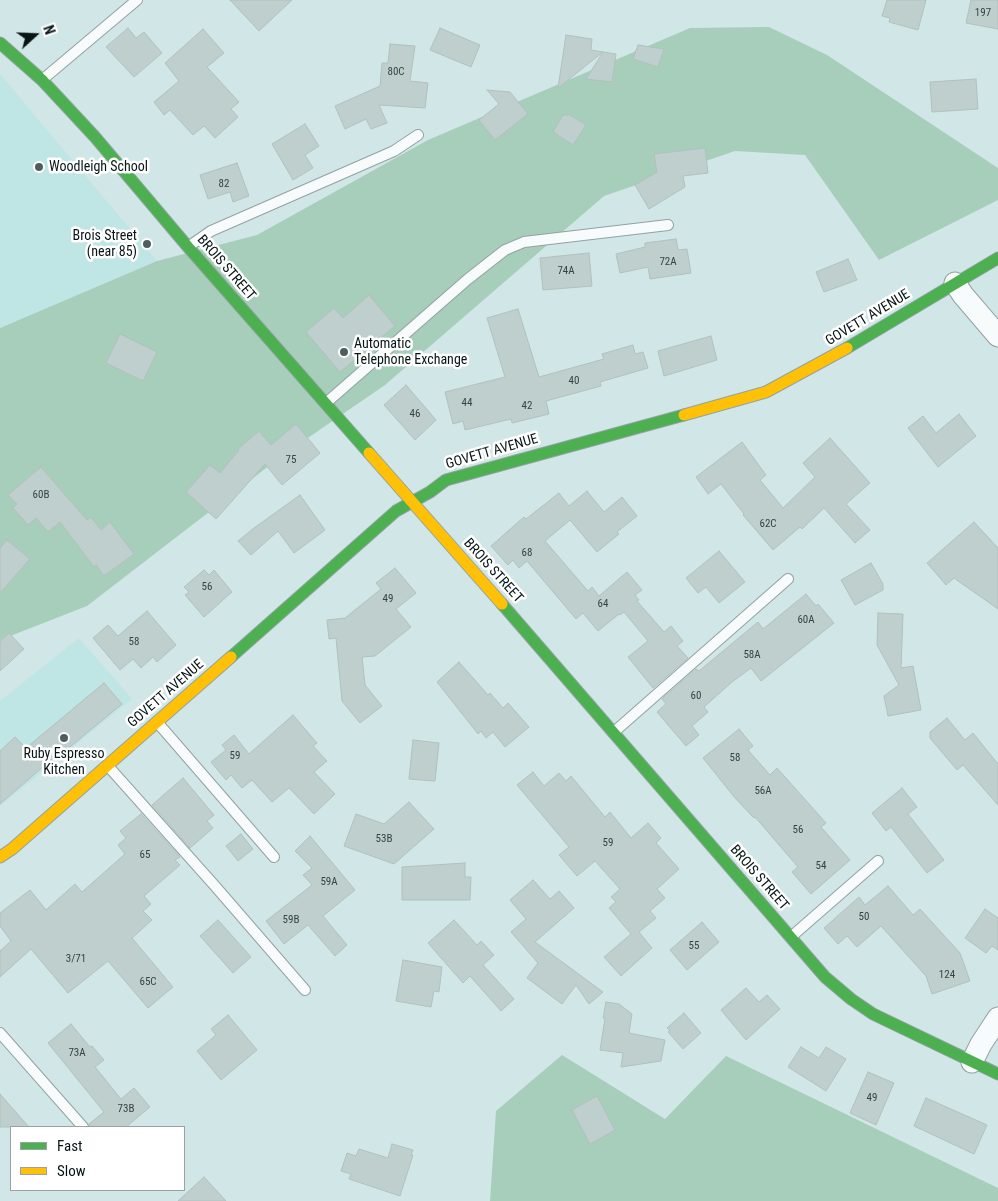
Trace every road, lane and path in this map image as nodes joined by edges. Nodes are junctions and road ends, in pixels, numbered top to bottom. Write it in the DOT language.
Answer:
graph roads {
  1 [pos="137,0"];
  2 [pos="1,46"];
  3 [pos="42,80"];
  4 [pos="418,135"];
  5 [pos="668,225"];
  6 [pos="188,248"];
  7 [pos="998,258"];
  8 [pos="955,283"];
  9 [pos="998,336"];
  10 [pos="325,404"];
  11 [pos="412,503"];
  12 [pos="788,580"];
  13 [pos="157,722"];
  14 [pos="614,732"];
  15 [pos="107,765"];
  16 [pos="0,857"];
  17 [pos="274,857"];
  18 [pos="878,861"];
  19 [pos="791,938"];
  20 [pos="305,990"];
  21 [pos="998,1018"];
  22 [pos="0,1033"];
  23 [pos="972,1062"];
  24 [pos="998,1074"];
  25 [pos="82,1126"];
  1 -- 3 [label="lane"];
  2 -- 3 [label="main road, BROIS STREET"];
  3 -- 6 [label="main road, BROIS STREET"];
  4 -- 6 [label="lane"];
  5 -- 10 [label="lane"];
  6 -- 10 [label="main road, BROIS STREET"];
  7 -- 8 [label="main road, GOVETT AVENUE"];
  8 -- 9 [label="street"];
  8 -- 11 [label="main road, GOVETT AVENUE"];
  10 -- 11 [label="main road, BROIS STREET"];
  11 -- 13 [label="main road, GOVETT AVENUE"];
  11 -- 14 [label="main road, BROIS STREET"];
  12 -- 14 [label="lane"];
  13 -- 15 [label="main road, GOVETT AVENUE"];
  13 -- 17 [label="lane"];
  14 -- 19 [label="main road, BROIS STREET"];
  15 -- 16 [label="main road, GOVETT AVENUE"];
  15 -- 20 [label="lane"];
  18 -- 19 [label="lane"];
  19 -- 23 [label="main road, BROIS STREET"];
  21 -- 23 [label="street"];
  22 -- 25 [label="lane"];
  23 -- 24 [label="main road, BROIS STREET"];
}
